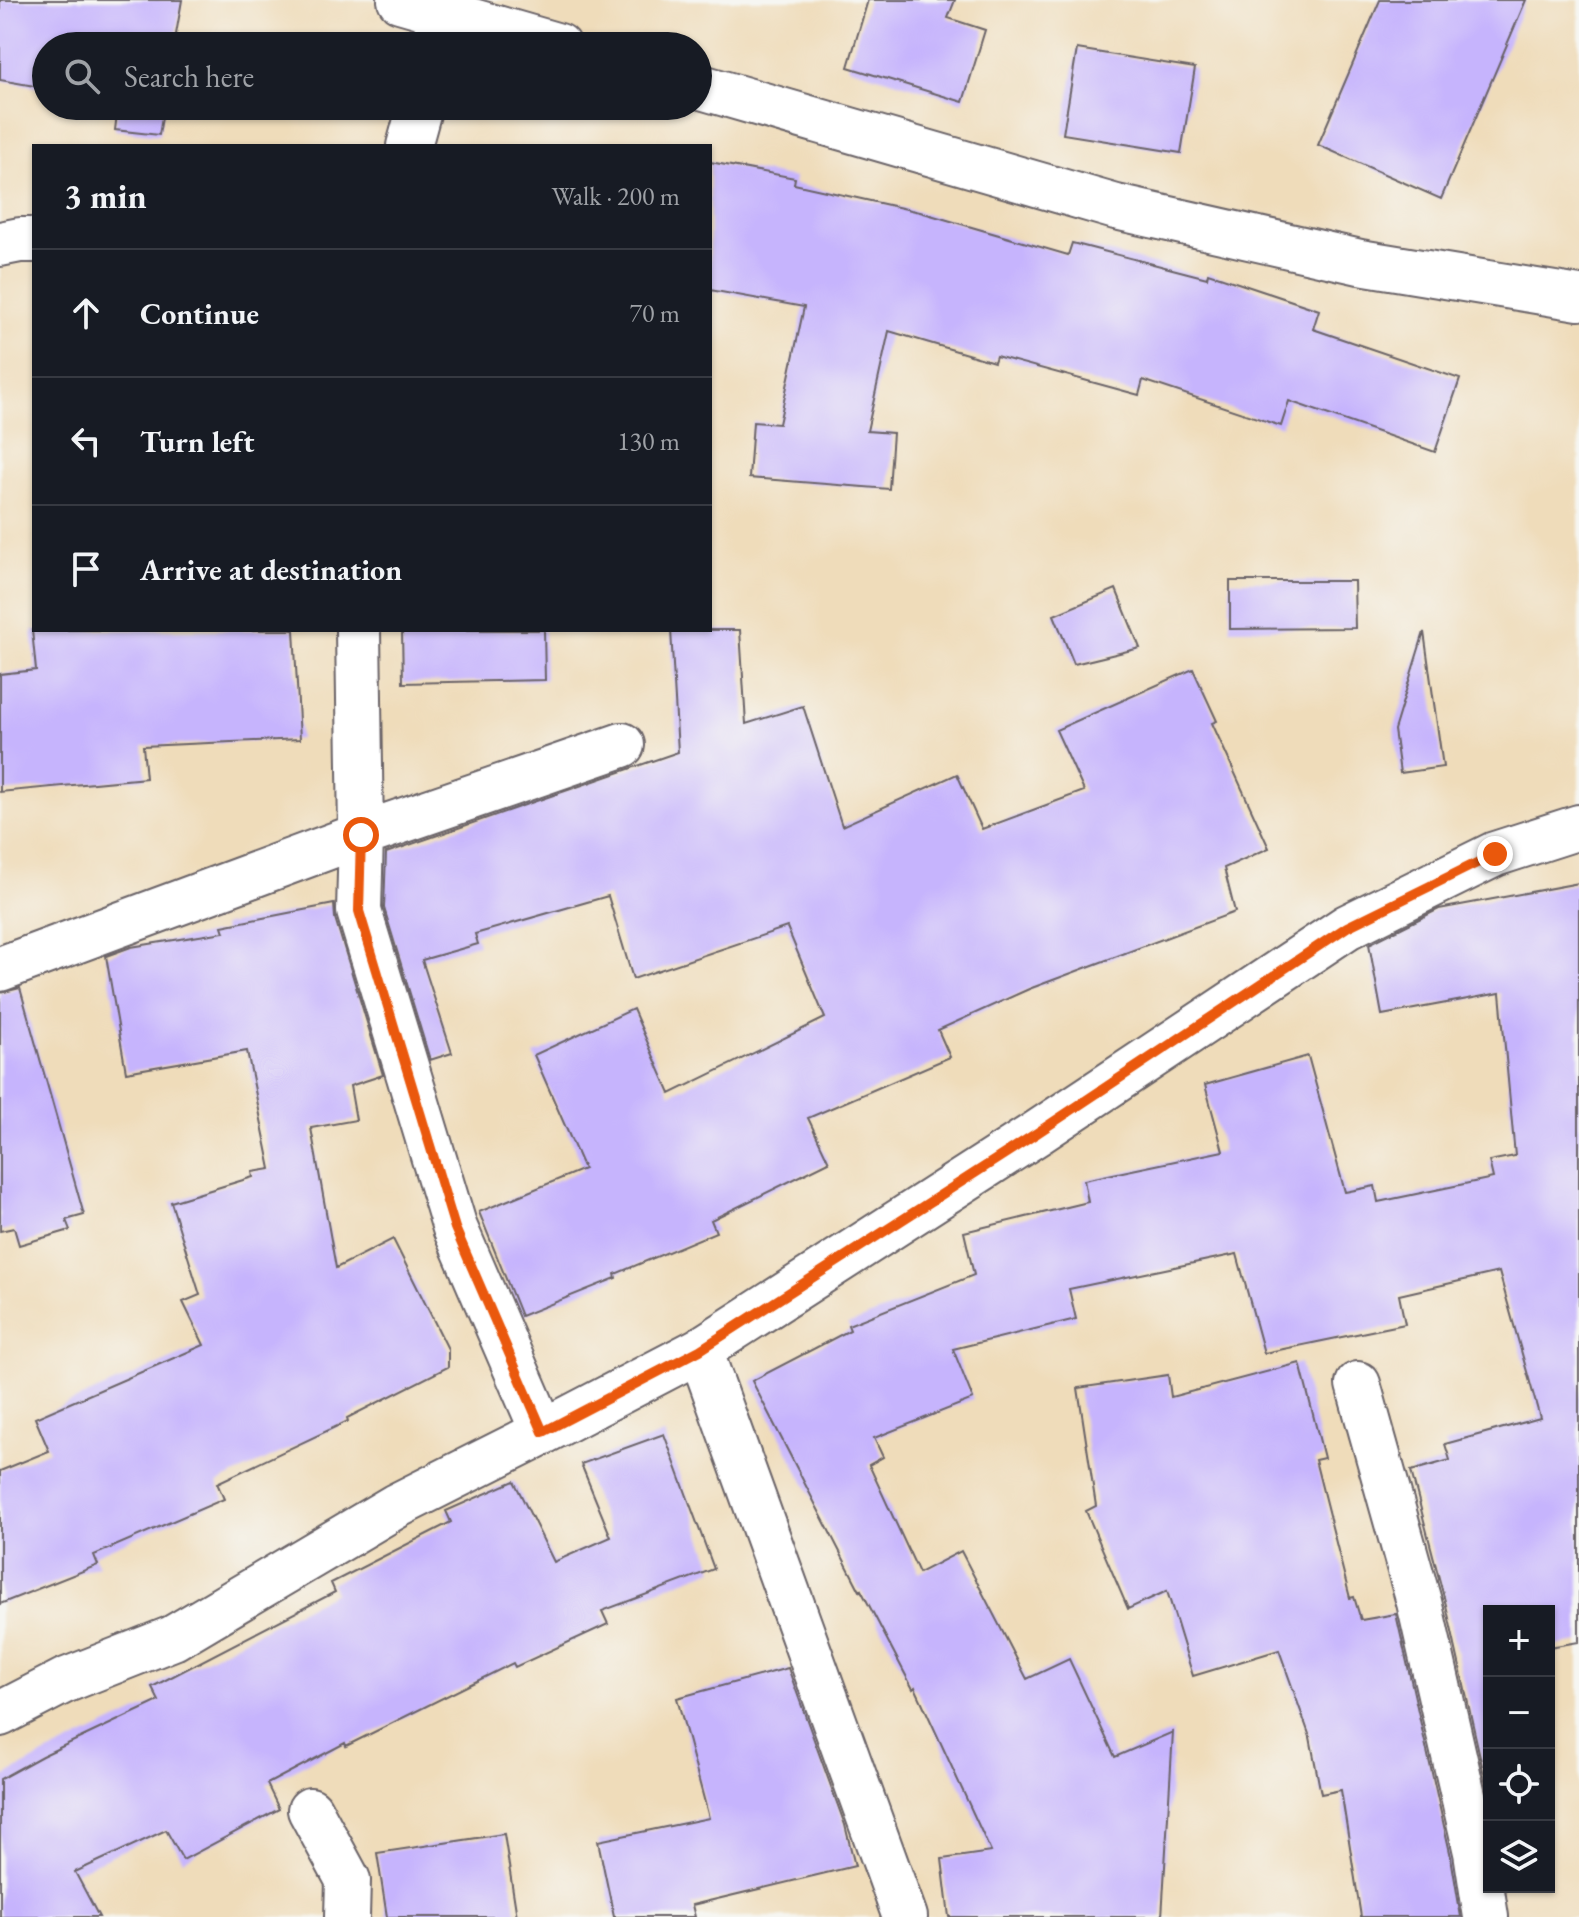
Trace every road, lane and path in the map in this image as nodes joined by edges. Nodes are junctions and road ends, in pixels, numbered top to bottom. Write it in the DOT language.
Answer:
graph roads {
  1 [pos="400,0"];
  2 [pos="435,32"];
  3 [pos="712,90"];
  4 [pos="407,120"];
  5 [pos="416,120"];
  6 [pos="401,144"];
  7 [pos="410,144"];
  8 [pos="32,240"];
  9 [pos="0,244"];
  10 [pos="1579,298"];
  11 [pos="358,632"];
  12 [pos="622,745"];
  13 [pos="1579,827"];
  14 [pos="361,835"];
  15 [pos="0,969"];
  16 [pos="700,1350"];
  17 [pos="1358,1384"];
  18 [pos="543,1432"];
  19 [pos="0,1714"];
  20 [pos="310,1810"];
  21 [pos="347,1917"];
  22 [pos="905,1917"];
  23 [pos="1486,1917"];
  1 -- 2 [label="street"];
  3 -- 10 [label="street"];
  4 -- 6 [label="street"];
  5 -- 7 [label="street"];
  8 -- 9 [label="street"];
  11 -- 14 [label="street"];
  12 -- 14 [label="street"];
  13 -- 16 [label="street"];
  14 -- 15 [label="street"];
  14 -- 18 [label="street"];
  16 -- 18 [label="street"];
  16 -- 22 [label="street"];
  17 -- 23 [label="street"];
  18 -- 19 [label="street"];
  20 -- 21 [label="street"];
}
